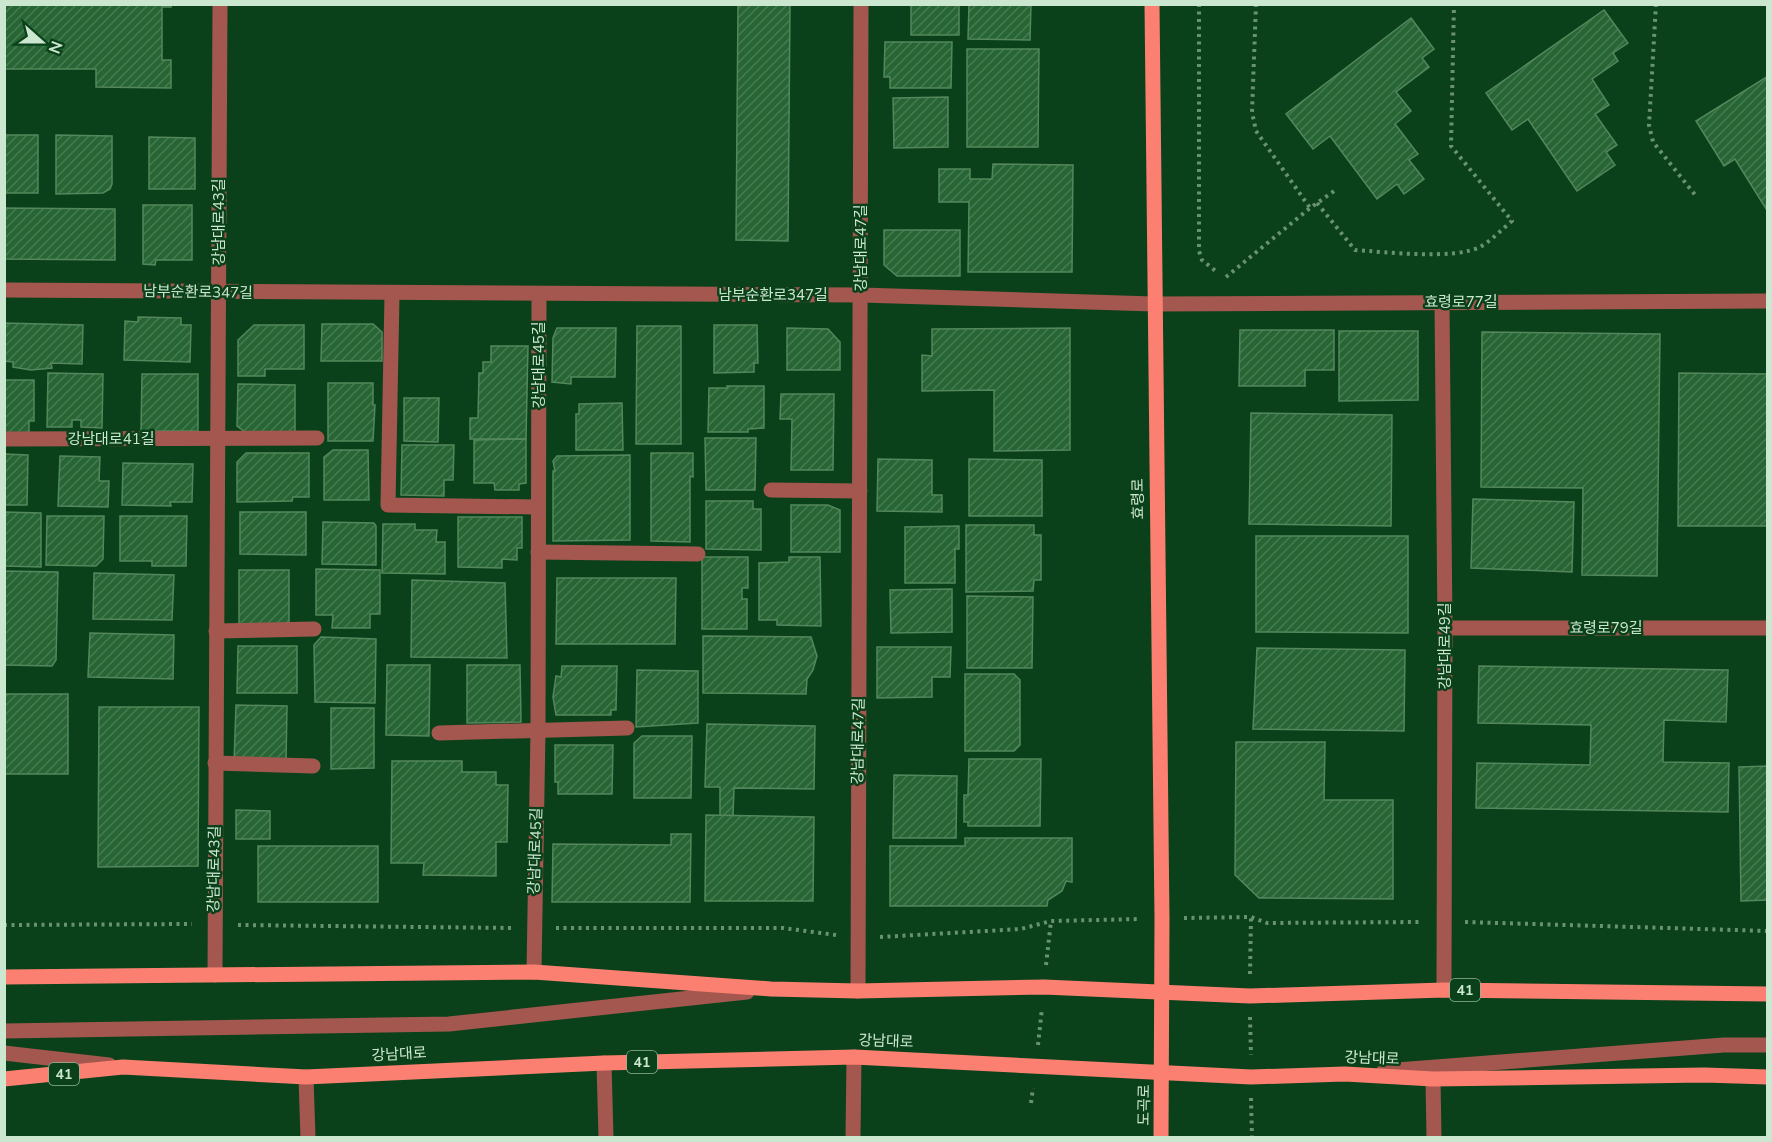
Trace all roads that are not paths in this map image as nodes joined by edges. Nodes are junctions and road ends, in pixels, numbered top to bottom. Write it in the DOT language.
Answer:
graph roads {
  1 [pos="220,4"];
  2 [pos="861,4"];
  3 [pos="1152,4"];
  4 [pos="4,291"];
  5 [pos="219,292"];
  6 [pos="392,295"];
  7 [pos="861,295"];
  8 [pos="539,296"];
  9 [pos="1767,302"];
  10 [pos="1442,303"];
  11 [pos="1154,304"];
  12 [pos="317,438"];
  13 [pos="4,439"];
  14 [pos="217,439"];
  15 [pos="771,490"];
  16 [pos="860,491"];
  17 [pos="538,507"];
  18 [pos="538,552"];
  19 [pos="698,554"];
  20 [pos="1445,628"];
  21 [pos="1767,628"];
  22 [pos="314,629"];
  23 [pos="216,631"];
  24 [pos="627,728"];
  25 [pos="538,730"];
  26 [pos="439,733"];
  27 [pos="215,763"];
  28 [pos="313,766"];
  29 [pos="534,972"];
  30 [pos="215,975"];
  31 [pos="4,977"];
  32 [pos="771,989"];
  33 [pos="1444,990"];
  34 [pos="858,991"];
  35 [pos="1162,993"];
  36 [pos="1767,994"];
  37 [pos="4,1031"];
  38 [pos="1767,1045"];
  39 [pos="4,1053"];
  40 [pos="854,1057"];
  41 [pos="604,1063"];
  42 [pos="123,1067"];
  43 [pos="1162,1072"];
  44 [pos="1345,1074"];
  45 [pos="306,1077"];
  46 [pos="1767,1077"];
  47 [pos="4,1079"];
  48 [pos="1433,1079"];
  49 [pos="308,1137"];
  50 [pos="606,1137"];
  51 [pos="853,1137"];
  52 [pos="1161,1137"];
  53 [pos="1434,1137"];
  1 -- 5 [label="street, 강남대로43길"];
  2 -- 7 [label="street, 강남대로47길"];
  3 -- 11 [label="main road, 효령로"];
  4 -- 5 [label="street, 남부순환로347길"];
  5 -- 6 [label="street, 남부순환로347길"];
  5 -- 14 [label="street, 강남대로43길"];
  6 -- 8 [label="street, 남부순환로347길"];
  6 -- 17 [label="street"];
  7 -- 8 [label="street, 남부순환로347길"];
  7 -- 11 [label="street, 남부순환로347길"];
  7 -- 16 [label="street, 강남대로47길"];
  8 -- 17 [label="street, 강남대로45길"];
  9 -- 10 [label="street, 효령로77길"];
  10 -- 11 [label="street, 효령로77길"];
  10 -- 20 [label="street, 강남대로49길"];
  11 -- 35 [label="main road, 효령로"];
  12 -- 14 [label="street"];
  13 -- 14 [label="street, 강남대로41길"];
  14 -- 23 [label="street, 강남대로43길"];
  15 -- 16 [label="street"];
  16 -- 34 [label="street, 강남대로47길"];
  17 -- 18 [label="street, 강남대로45길"];
  18 -- 19 [label="street"];
  18 -- 25 [label="street, 강남대로45길"];
  20 -- 21 [label="street, 효령로79길"];
  20 -- 33 [label="street, 강남대로49길"];
  22 -- 23 [label="street"];
  23 -- 27 [label="street, 강남대로43길"];
  24 -- 25 [label="street"];
  25 -- 26 [label="street"];
  25 -- 29 [label="street, 강남대로45길"];
  27 -- 28 [label="street"];
  27 -- 30 [label="street, 강남대로43길"];
  29 -- 30 [label="main road, 41"];
  29 -- 32 [label="main road, 41"];
  30 -- 31 [label="main road, 41"];
  32 -- 34 [label="main road, 41"];
  32 -- 37 [label="street"];
  33 -- 35 [label="main road, 41"];
  33 -- 36 [label="main road, 41"];
  34 -- 35 [label="main road, 41"];
  35 -- 43 [label="main road, 효령로"];
  38 -- 44 [label="street"];
  39 -- 42 [label="street"];
  40 -- 41 [label="main road, 강남대로 / 41"];
  40 -- 43 [label="main road, 강남대로 / 41"];
  40 -- 51 [label="street"];
  41 -- 45 [label="main road, 강남대로 / 41"];
  41 -- 50 [label="street"];
  42 -- 45 [label="main road, 강남대로 / 41"];
  42 -- 47 [label="main road, 강남대로 / 41"];
  43 -- 44 [label="main road, 강남대로 / 41"];
  43 -- 52 [label="main road, 도곡로"];
  44 -- 48 [label="main road, 강남대로 / 41"];
  45 -- 49 [label="street"];
  46 -- 48 [label="main road, 강남대로 / 41"];
  48 -- 53 [label="street"];
}
